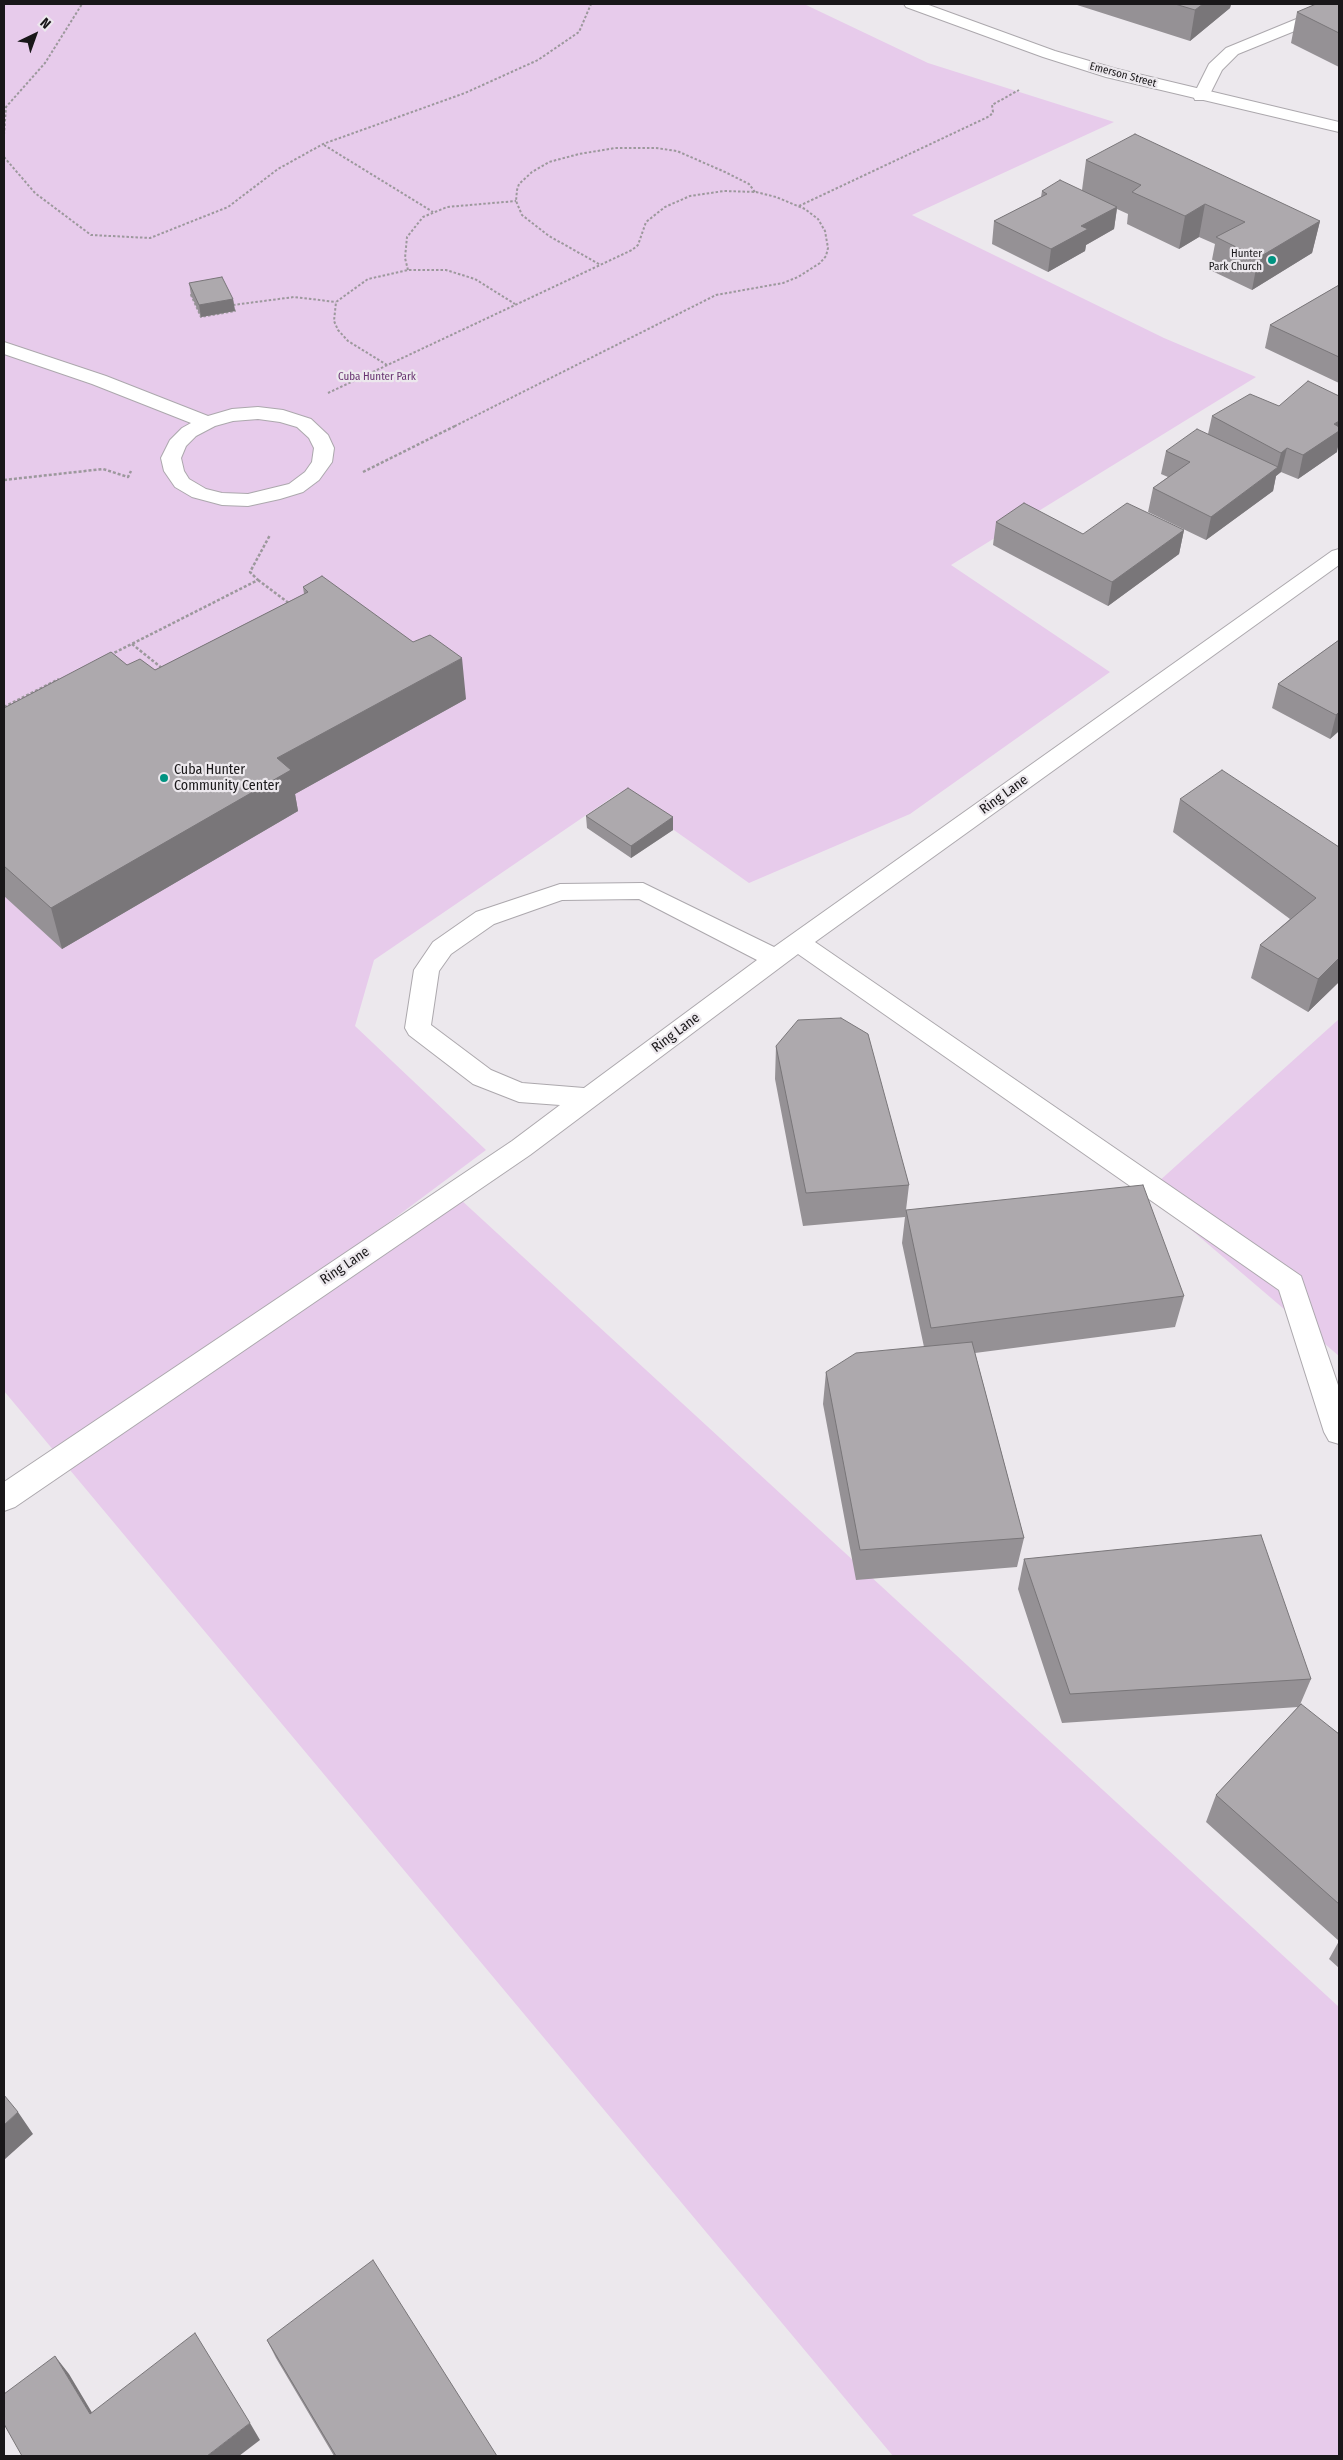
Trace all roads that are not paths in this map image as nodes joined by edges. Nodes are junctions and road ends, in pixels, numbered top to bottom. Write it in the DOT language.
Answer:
graph roads {
  1 [pos="914,4"];
  2 [pos="1339,7"];
  3 [pos="1201,96"];
  4 [pos="1339,127"];
  5 [pos="4,348"];
  6 [pos="208,422"];
  7 [pos="1339,555"];
  8 [pos="798,942"];
  9 [pos="776,959"];
  10 [pos="591,1098"];
  11 [pos="1339,1432"];
  12 [pos="4,1498"];
  1 -- 3 [label="street, Emerson Street"];
  2 -- 3 [label="street"];
  3 -- 4 [label="street, Emerson Street"];
  5 -- 6 [label="street"];
  6 -- 6 [label="street"];
  7 -- 8 [label="street, Ring Lane"];
  8 -- 9 [label="street, Ring Lane"];
  8 -- 11 [label="street"];
  9 -- 10 [label="street, Ring Lane"];
  9 -- 10 [label="street"];
  10 -- 12 [label="street, Ring Lane"];
}
